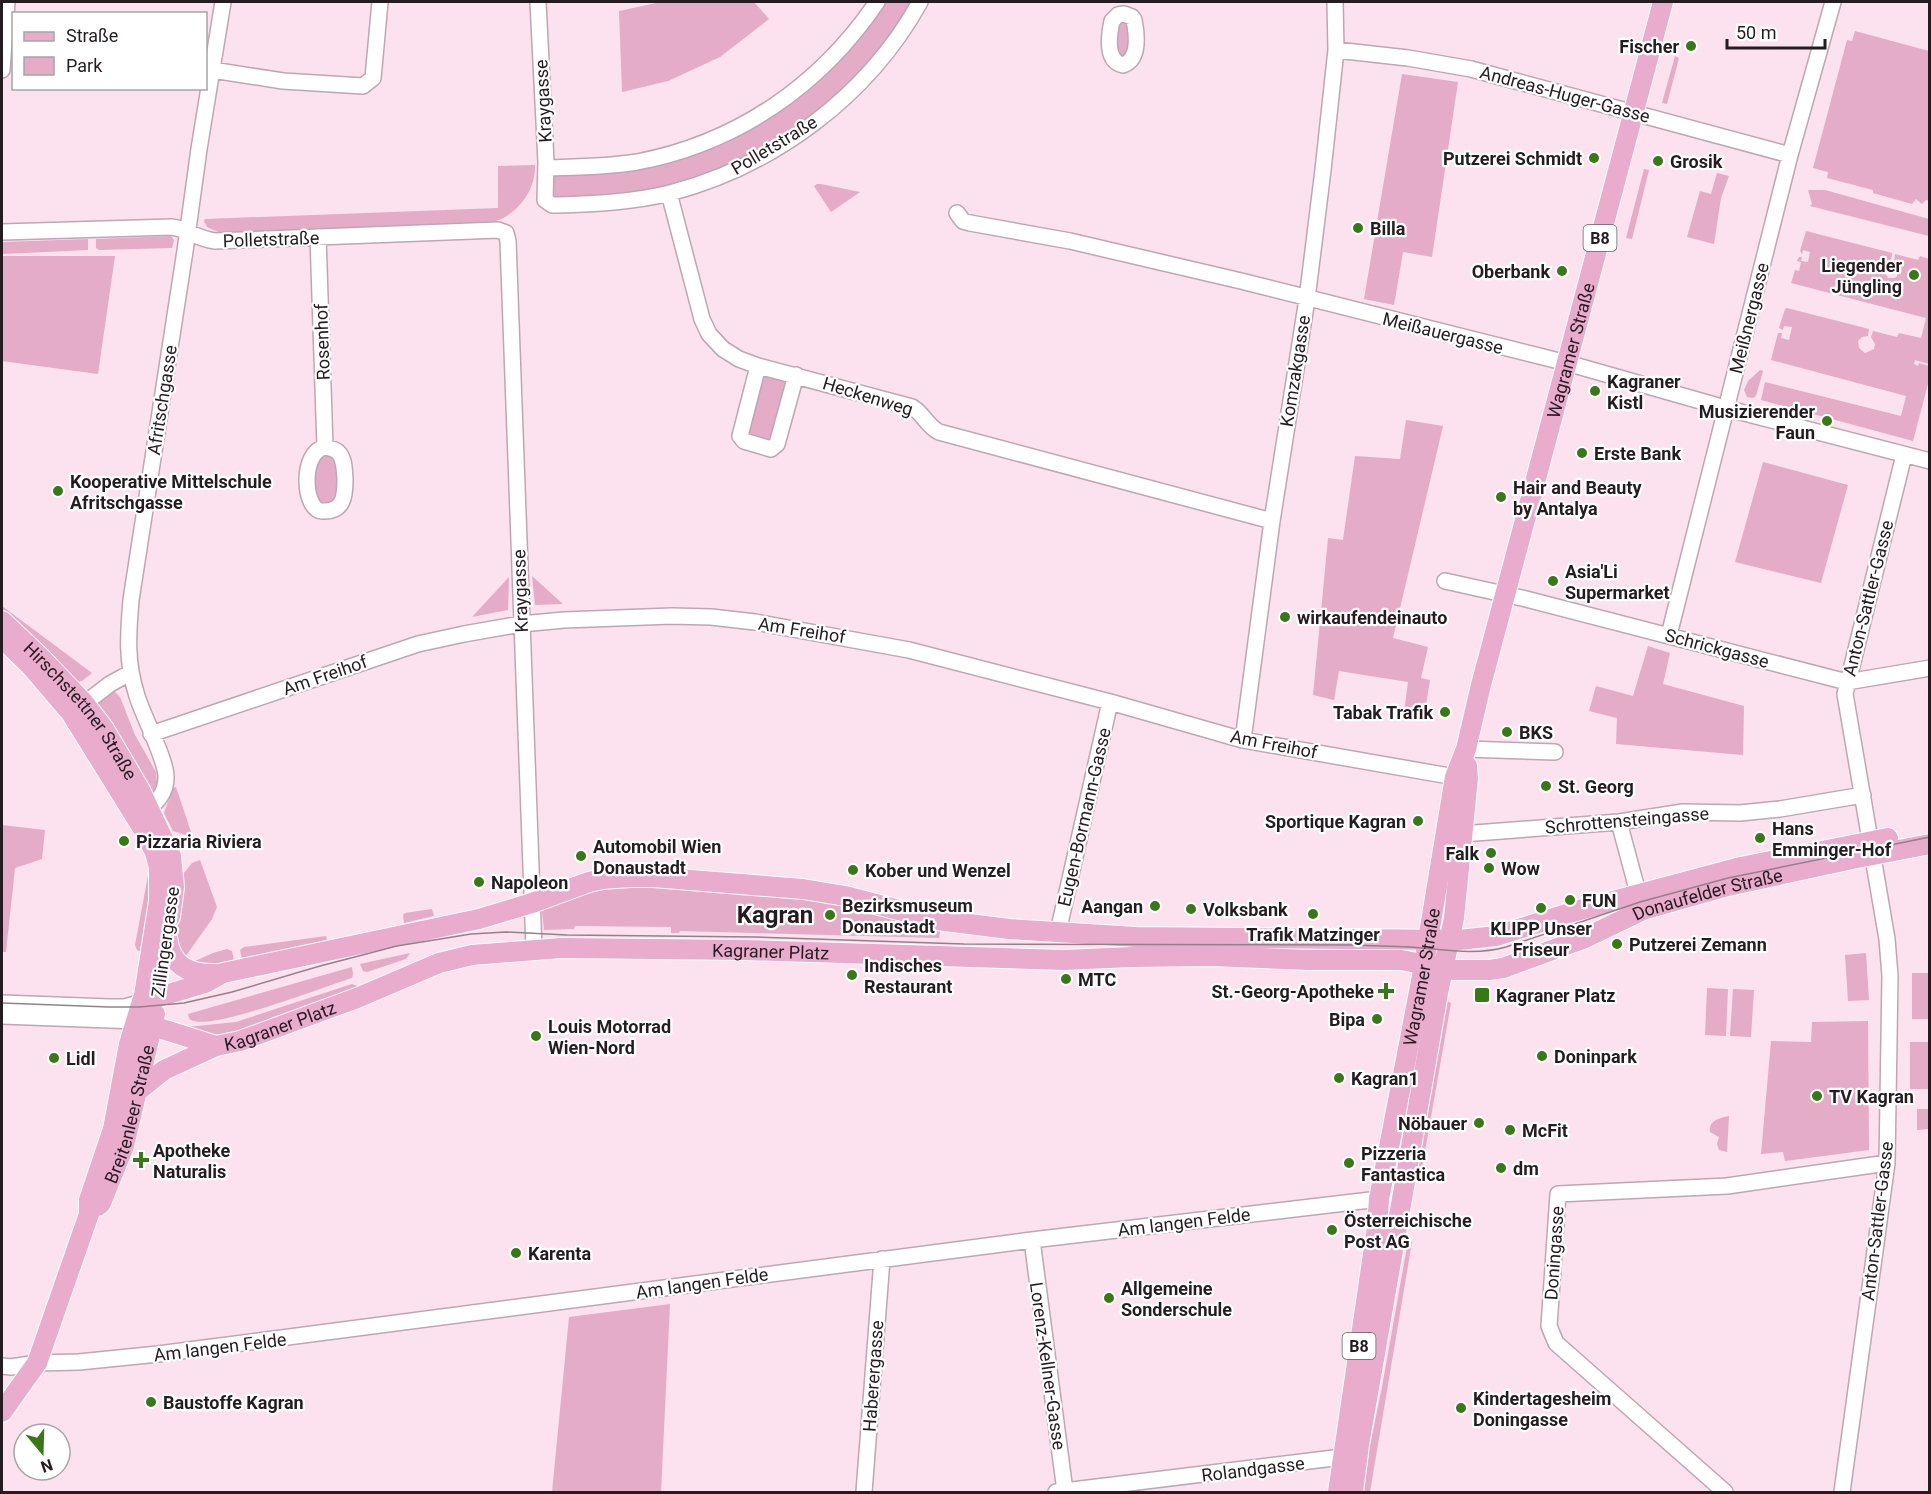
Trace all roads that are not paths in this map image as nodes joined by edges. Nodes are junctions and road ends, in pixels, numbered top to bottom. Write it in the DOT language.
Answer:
graph roads {
  1 [pos="7,2"];
  2 [pos="223,2"];
  3 [pos="380,2"];
  4 [pos="538,2"];
  5 [pos="877,2"];
  6 [pos="920,2"];
  7 [pos="1335,2"];
  8 [pos="1663,2"];
  9 [pos="1833,2"];
  10 [pos="3,19"];
  11 [pos="9,46"];
  12 [pos="1336,50"];
  13 [pos="2,70"];
  14 [pos="209,70"];
  15 [pos="207,86"];
  16 [pos="206,90"];
  17 [pos="1634,112"];
  18 [pos="1790,155"];
  19 [pos="546,168"];
  20 [pos="669,193"];
  21 [pos="545,200"];
  22 [pos="957,213"];
  23 [pos="2,232"];
  24 [pos="188,233"];
  25 [pos="506,233"];
  26 [pos="318,237"];
  27 [pos="1307,299"];
  28 [pos="1567,363"];
  29 [pos="758,366"];
  30 [pos="796,375"];
  31 [pos="1725,408"];
  32 [pos="325,447"];
  33 [pos="1904,455"];
  34 [pos="1929,461"];
  35 [pos="1272,521"];
  36 [pos="1445,581"];
  37 [pos="1506,594"];
  38 [pos="2,621"];
  39 [pos="521,624"];
  40 [pos="1669,635"];
  41 [pos="2,638"];
  42 [pos="1929,668"];
  43 [pos="130,673"];
  44 [pos="1847,682"];
  45 [pos="1110,702"];
  46 [pos="77,708"];
  47 [pos="151,734"];
  48 [pos="1243,740"];
  49 [pos="1466,749"];
  50 [pos="1555,752"];
  51 [pos="1455,777"];
  52 [pos="1863,795"];
  53 [pos="143,813"];
  54 [pos="1619,822"];
  55 [pos="1929,831"];
  56 [pos="1462,834"];
  57 [pos="1929,844"];
  58 [pos="1871,848"];
  59 [pos="532,903"];
  60 [pos="1641,904"];
  61 [pos="1058,932"];
  62 [pos="166,938"];
  63 [pos="1427,939"];
  64 [pos="1450,940"];
  65 [pos="534,949"];
  66 [pos="1424,963"];
  67 [pos="1444,968"];
  68 [pos="223,974"];
  69 [pos="2,1003"];
  70 [pos="148,1011"];
  71 [pos="2,1016"];
  72 [pos="216,1046"];
  73 [pos="139,1090"];
  74 [pos="1887,1163"];
  75 [pos="1379,1199"];
  76 [pos="1401,1202"];
  77 [pos="89,1214"];
  78 [pos="1032,1240"];
  79 [pos="882,1259"];
  80 [pos="37,1362"];
  81 [pos="2,1366"];
  82 [pos="7,1399"];
  83 [pos="2,1412"];
  84 [pos="1342,1457"];
  85 [pos="864,1492"];
  86 [pos="1061,1492"];
  87 [pos="1338,1492"];
  88 [pos="1353,1492"];
  89 [pos="1725,1492"];
  90 [pos="1842,1492"];
  1 -- 10 [label="street"];
  2 -- 14 [label="street, Afritschgasse"];
  3 -- 14 [label="street"];
  4 -- 19 [label="street, Kraygasse"];
  5 -- 19 [label="street, Polletstraße"];
  6 -- 20 [label="street, Polletstraße"];
  7 -- 12 [label="street, Komzakgasse"];
  8 -- 17 [label="main road, Wagramer Straße / B8"];
  9 -- 18 [label="street, Meißnergasse"];
  10 -- 11 [label="street"];
  11 -- 13 [label="street"];
  12 -- 17 [label="street, Andreas-Huger-Gasse"];
  12 -- 27 [label="street, Komzakgasse"];
  14 -- 15 [label="street, Afritschgasse"];
  16 -- 24 [label="street, Afritschgasse"];
  17 -- 18 [label="street, Andreas-Huger-Gasse"];
  17 -- 28 [label="main road, Wagramer Straße / B8"];
  18 -- 31 [label="street, Meißnergasse"];
  19 -- 21 [label="street, Kraygasse"];
  20 -- 21 [label="street, Polletstraße"];
  20 -- 29 [label="street, Heckenweg"];
  22 -- 27 [label="street, Meißauergasse"];
  23 -- 24 [label="street, Polletstraße"];
  24 -- 26 [label="street, Polletstraße"];
  24 -- 43 [label="street, Afritschgasse"];
  25 -- 26 [label="street, Polletstraße"];
  25 -- 39 [label="street, Kraygasse"];
  26 -- 32 [label="street, Rosenhof"];
  27 -- 28 [label="street, Meißauergasse"];
  27 -- 35 [label="street, Komzakgasse"];
  28 -- 31 [label="street, Meißauergasse"];
  28 -- 37 [label="main road, Wagramer Straße / B8"];
  29 -- 30 [label="street, Heckenweg"];
  29 -- 30 [label="street"];
  30 -- 35 [label="street, Heckenweg"];
  31 -- 33 [label="street, Meißauergasse"];
  31 -- 40 [label="street, Meißnergasse"];
  33 -- 34 [label="street, Meißauergasse"];
  33 -- 44 [label="street, Anton-Sattler-Gasse"];
  35 -- 48 [label="street, Komzakgasse"];
  36 -- 37 [label="street"];
  37 -- 40 [label="street, Schrickgasse"];
  37 -- 49 [label="main road, Wagramer Straße / B8"];
  38 -- 46 [label="main road, Hirschstettner Straße"];
  39 -- 45 [label="street, Am Freihof"];
  39 -- 47 [label="street, Am Freihof"];
  39 -- 59 [label="street, Kraygasse"];
  40 -- 44 [label="street, Schrickgasse"];
  41 -- 46 [label="main road, Hirschstettner Straße"];
  42 -- 44 [label="street, Schrickgasse"];
  43 -- 46 [label="street"];
  43 -- 47 [label="street, Afritschgasse"];
  44 -- 52 [label="street, Anton-Sattler-Gasse"];
  45 -- 48 [label="street, Am Freihof"];
  45 -- 61 [label="street, Eugen-Bormann-Gasse"];
  46 -- 53 [label="main road, Hirschstettner Straße"];
  47 -- 53 [label="street, Afritschgasse"];
  48 -- 51 [label="street, Am Freihof"];
  49 -- 50 [label="street"];
  49 -- 51 [label="main road, Wagramer Straße / B8"];
  49 -- 56 [label="main road, Wagramer Straße / B8"];
  51 -- 63 [label="main road, Wagramer Straße / B8"];
  52 -- 54 [label="street, Schrottensteingasse"];
  52 -- 58 [label="street, Anton-Sattler-Gasse"];
  53 -- 62 [label="main road, Zillingergasse"];
  53 -- 70 [label="main road, Zillingergasse"];
  54 -- 56 [label="street, Schrottensteingasse"];
  54 -- 60 [label="street"];
  55 -- 58 [label="main road, Donaufelder Straße"];
  56 -- 64 [label="main road, Wagramer Straße / B8"];
  57 -- 58 [label="main road, Donaufelder Straße"];
  58 -- 60 [label="main road, Donaufelder Straße"];
  58 -- 74 [label="street, Anton-Sattler-Gasse"];
  59 -- 61 [label="main road"];
  59 -- 65 [label="street, Kraygasse"];
  59 -- 68 [label="main road"];
  60 -- 64 [label="main road, Donaufelder Straße"];
  60 -- 67 [label="main road, Donaufelder Straße"];
  61 -- 63 [label="main road"];
  62 -- 68 [label="main road"];
  62 -- 70 [label="main road, Zillingergasse"];
  63 -- 64 [label="main road, Donaufelder Straße"];
  63 -- 66 [label="main road, Wagramer Straße / B8"];
  64 -- 67 [label="main road, Wagramer Straße / B8"];
  65 -- 66 [label="main road, Kagraner Platz"];
  65 -- 72 [label="main road, Kagraner Platz"];
  66 -- 67 [label="main road, Donaufelder Straße"];
  66 -- 75 [label="main road, Wagramer Straße / B8"];
  67 -- 76 [label="main road, Wagramer Straße / B8"];
  68 -- 70 [label="main road"];
  69 -- 70 [label="street"];
  70 -- 71 [label="street"];
  70 -- 72 [label="main road, Kagraner Platz"];
  70 -- 73 [label="main road, Breitenleer Straße"];
  70 -- 77 [label="main road, Breitenleer Straße"];
  72 -- 73 [label="main road"];
  73 -- 77 [label="main road, Breitenleer Straße"];
  74 -- 89 [label="street, Doningasse"];
  74 -- 90 [label="street, Anton-Sattler-Gasse"];
  75 -- 76 [label="street, Am langen Felde"];
  75 -- 78 [label="street, Am langen Felde"];
  75 -- 84 [label="main road, Wagramer Straße / B8"];
  76 -- 88 [label="main road, Wagramer Straße / B8"];
  77 -- 80 [label="main road, Breitenleer Straße"];
  78 -- 79 [label="street, Am langen Felde"];
  78 -- 86 [label="street, Lorenz-Kellner-Gasse"];
  79 -- 80 [label="street, Am langen Felde"];
  79 -- 85 [label="street, Haberergasse"];
  80 -- 81 [label="street, Am langen Felde"];
  80 -- 82 [label="main road, Breitenleer Straße"];
  82 -- 83 [label="main road, Breitenleer Straße"];
  84 -- 86 [label="street, Rolandgasse"];
  84 -- 87 [label="main road, Wagramer Straße / B8"];
}
